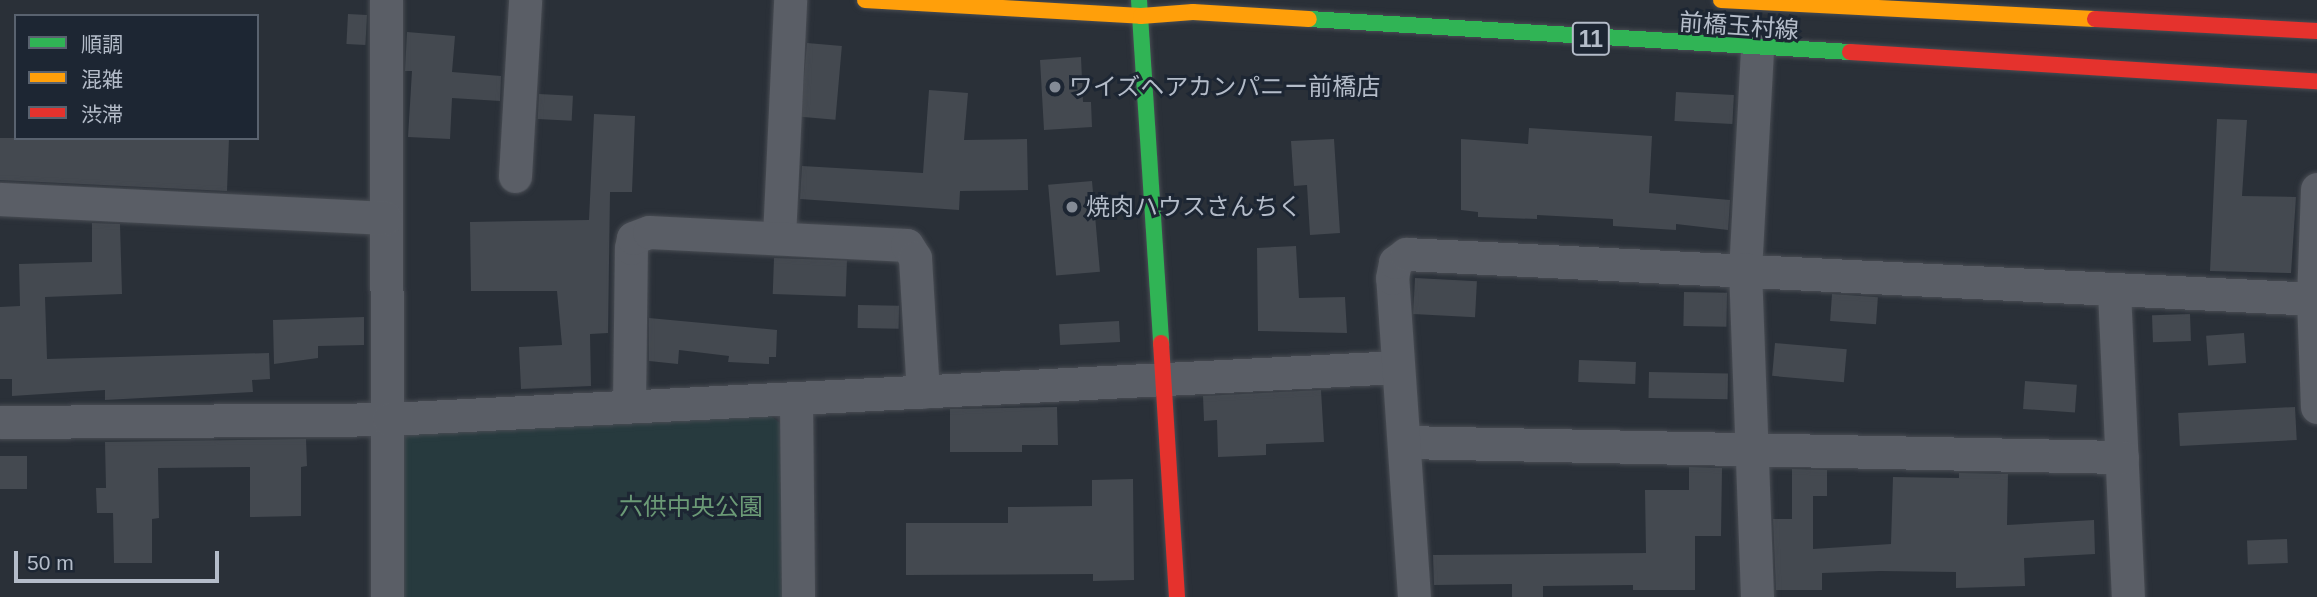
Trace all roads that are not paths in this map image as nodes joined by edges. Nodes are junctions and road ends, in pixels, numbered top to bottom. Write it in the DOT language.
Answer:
graph roads {
  1 [pos="386,0"];
  2 [pos="525,0"];
  3 [pos="790,0"];
  4 [pos="865,0"];
  5 [pos="1721,0"];
  6 [pos="1762,1"];
  7 [pos="1140,8"];
  8 [pos="2317,31"];
  9 [pos="1757,50"];
  10 [pos="2317,81"];
  11 [pos="515,176"];
  12 [pos="2317,189"];
  13 [pos="0,199"];
  14 [pos="386,218"];
  15 [pos="779,237"];
  16 [pos="1745,269"];
  17 [pos="2114,291"];
  18 [pos="2315,299"];
  19 [pos="1398,368"];
  20 [pos="1163,378"];
  21 [pos="923,391"];
  22 [pos="796,401"];
  23 [pos="629,405"];
  24 [pos="2317,407"];
  25 [pos="388,419"];
  26 [pos="0,422"];
  27 [pos="1404,442"];
  28 [pos="1750,450"];
  29 [pos="2122,457"];
  30 [pos="387,597"];
  31 [pos="798,597"];
  32 [pos="1177,597"];
  33 [pos="1414,597"];
  34 [pos="1758,597"];
  35 [pos="2128,597"];
  1 -- 14 [label="street"];
  2 -- 11 [label="street"];
  3 -- 15 [label="street"];
  4 -- 7 [label="main road, 前橋玉村線 / 11"];
  5 -- 6 [label="main road, 前橋玉村線"];
  6 -- 8 [label="main road, 前橋玉村線"];
  7 -- 9 [label="main road, 前橋玉村線 / 11"];
  7 -- 20 [label="main road"];
  9 -- 10 [label="main road, 前橋玉村線 / 11"];
  9 -- 16 [label="street"];
  12 -- 18 [label="street"];
  13 -- 14 [label="street"];
  14 -- 25 [label="street"];
  15 -- 21 [label="street"];
  15 -- 23 [label="street"];
  16 -- 17 [label="street"];
  16 -- 19 [label="street"];
  16 -- 28 [label="street"];
  17 -- 18 [label="street"];
  17 -- 29 [label="street"];
  18 -- 24 [label="street"];
  19 -- 20 [label="street"];
  19 -- 27 [label="street"];
  20 -- 21 [label="street"];
  20 -- 32 [label="main road"];
  21 -- 22 [label="street"];
  22 -- 23 [label="street"];
  22 -- 31 [label="street"];
  23 -- 25 [label="street"];
  25 -- 26 [label="street"];
  25 -- 30 [label="street"];
  27 -- 28 [label="street"];
  27 -- 33 [label="street"];
  28 -- 29 [label="street"];
  28 -- 34 [label="street"];
  29 -- 35 [label="street"];
}
